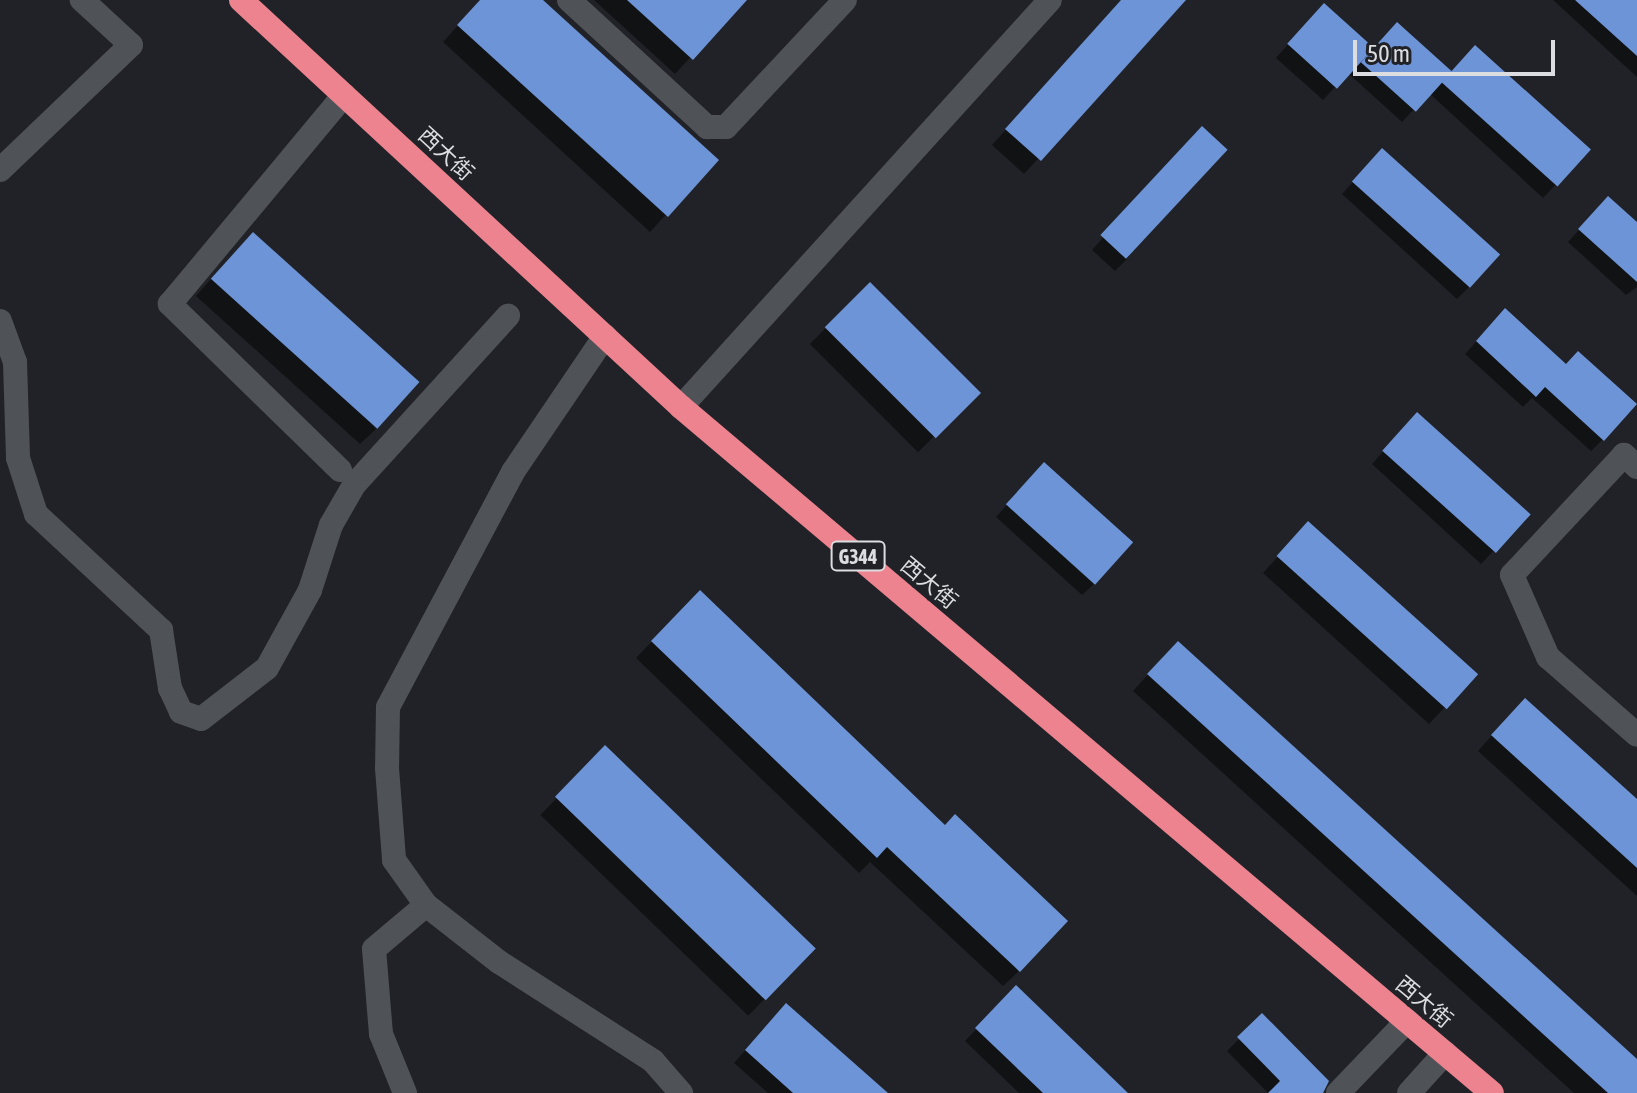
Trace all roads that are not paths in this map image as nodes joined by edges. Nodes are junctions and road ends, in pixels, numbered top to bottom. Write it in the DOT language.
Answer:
graph roads {
  1 [pos="82,0"];
  2 [pos="241,0"];
  3 [pos="569,0"];
  4 [pos="845,0"];
  5 [pos="1050,0"];
  6 [pos="344,95"];
  7 [pos="0,170"];
  8 [pos="508,316"];
  9 [pos="0,321"];
  10 [pos="605,336"];
  11 [pos="681,407"];
  12 [pos="1633,454"];
  13 [pos="340,470"];
  14 [pos="1637,735"];
  15 [pos="426,905"];
  16 [pos="1407,1021"];
  17 [pos="1445,1053"];
  18 [pos="405,1093"];
  19 [pos="681,1093"];
  20 [pos="1338,1093"];
  21 [pos="1409,1093"];
  22 [pos="1492,1093"];
  1 -- 7 [label="street"];
  2 -- 6 [label="highway, 西大街 / G344"];
  3 -- 4 [label="street"];
  5 -- 11 [label="street"];
  6 -- 10 [label="highway, 西大街 / G344"];
  6 -- 13 [label="street"];
  8 -- 9 [label="street"];
  10 -- 11 [label="highway, 西大街 / G344"];
  10 -- 15 [label="street"];
  11 -- 16 [label="highway, 西大街 / G344"];
  12 -- 14 [label="street"];
  15 -- 18 [label="street"];
  15 -- 19 [label="street"];
  16 -- 17 [label="highway, 西大街 / G344"];
  16 -- 20 [label="street"];
  17 -- 21 [label="street"];
  17 -- 22 [label="highway, 西大街 / G344"];
}
